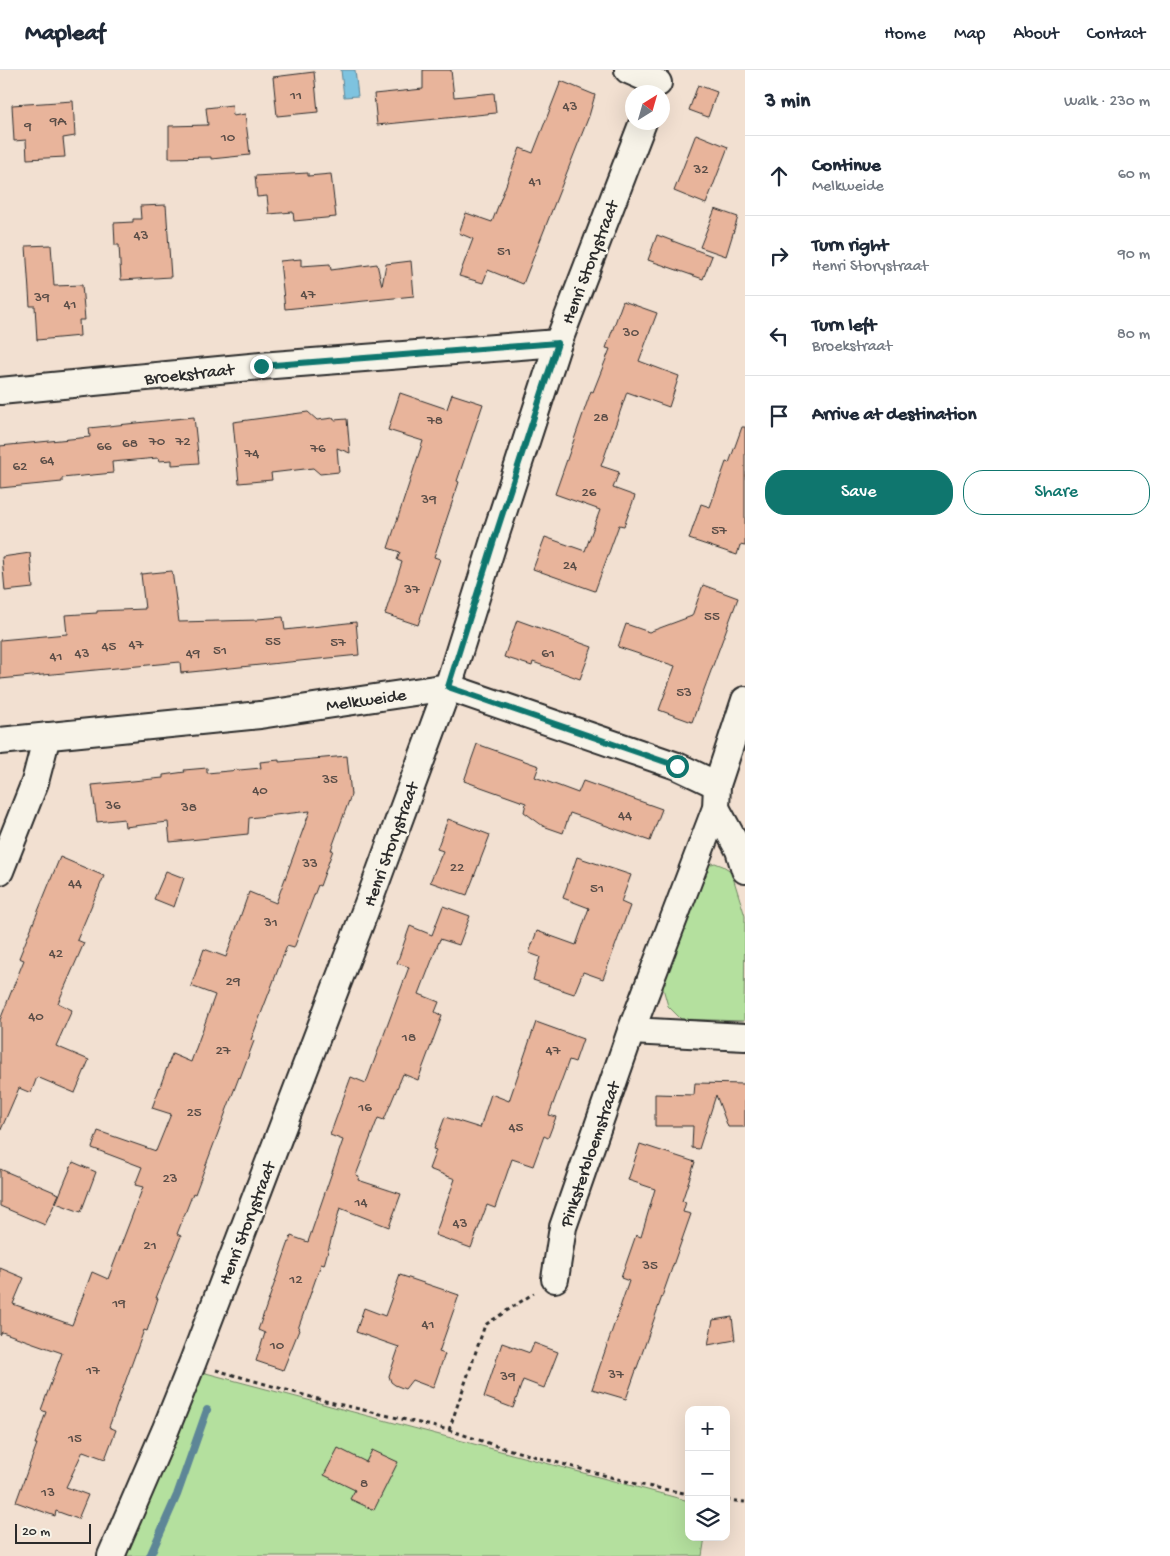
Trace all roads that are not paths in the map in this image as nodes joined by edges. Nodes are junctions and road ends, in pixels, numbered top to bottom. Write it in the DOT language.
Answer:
graph roads {
  1 [pos="628,70"];
  2 [pos="658,82"];
  3 [pos="640,130"];
  4 [pos="558,343"];
  5 [pos="0,391"];
  6 [pos="448,687"];
  7 [pos="745,700"];
  8 [pos="46,736"];
  9 [pos="0,741"];
  10 [pos="717,796"];
  11 [pos="745,870"];
  12 [pos="0,871"];
  13 [pos="631,1031"];
  14 [pos="745,1037"];
  15 [pos="555,1279"];
  16 [pos="111,1556"];
  1 -- 2 [label="street"];
  3 -- 4 [label="street, Henri Storystraat"];
  4 -- 5 [label="street, Broekstraat"];
  4 -- 6 [label="street, Henri Storystraat"];
  6 -- 8 [label="street, Melkweide"];
  6 -- 10 [label="street, Melkweide"];
  6 -- 16 [label="street, Henri Storystraat"];
  7 -- 10 [label="street, Pinksterbloemstraat"];
  8 -- 9 [label="street, Melkweide"];
  8 -- 12 [label="street"];
  10 -- 11 [label="street"];
  10 -- 13 [label="street, Pinksterbloemstraat"];
  13 -- 14 [label="street"];
  13 -- 15 [label="street, Pinksterbloemstraat"];
}
